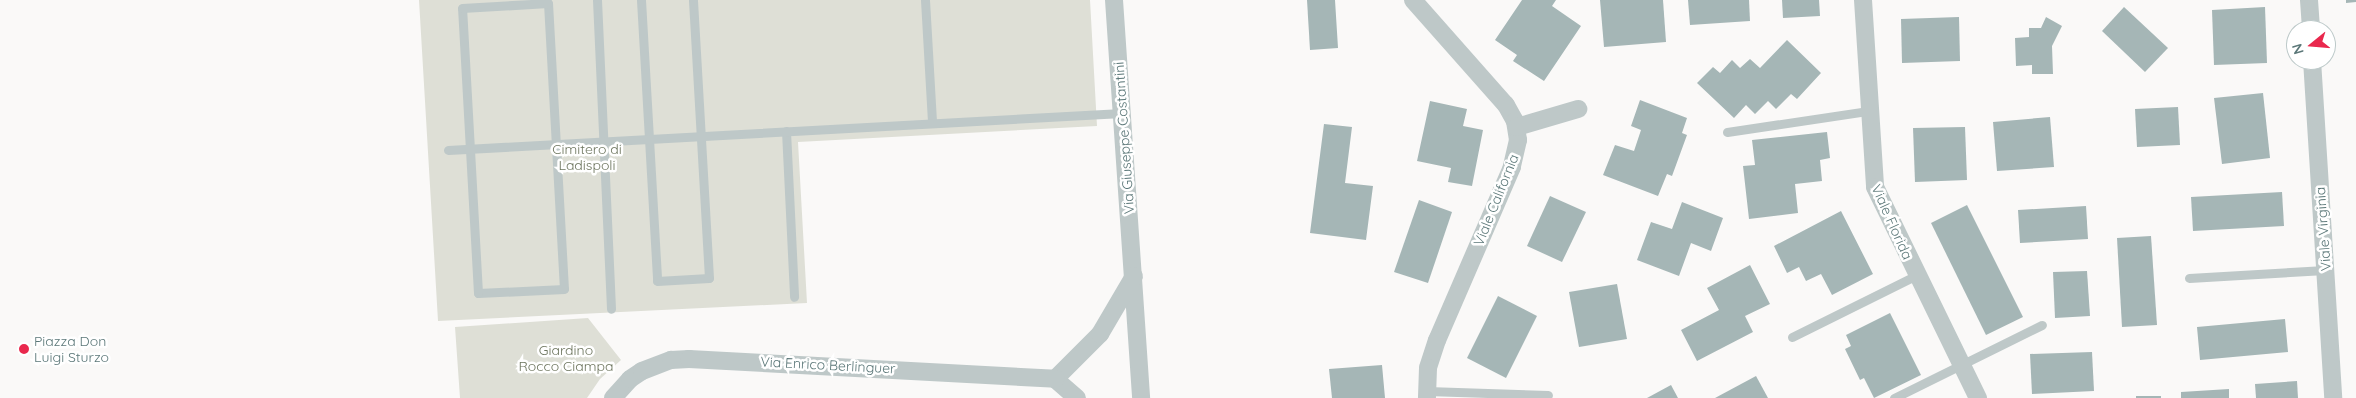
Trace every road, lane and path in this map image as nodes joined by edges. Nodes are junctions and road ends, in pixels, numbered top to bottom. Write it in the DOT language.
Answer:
graph roads {
  1 [pos="597,0"];
  2 [pos="641,0"];
  3 [pos="693,0"];
  4 [pos="925,0"];
  5 [pos="1114,0"];
  6 [pos="1413,0"];
  7 [pos="1863,0"];
  8 [pos="2309,0"];
  9 [pos="2310,20"];
  10 [pos="2313,70"];
  11 [pos="1578,109"];
  12 [pos="1868,111"];
  13 [pos="1122,113"];
  14 [pos="932,123"];
  15 [pos="1516,127"];
  16 [pos="786,132"];
  17 [pos="1727,132"];
  18 [pos="701,136"];
  19 [pos="648,139"];
  20 [pos="603,142"];
  21 [pos="556,144"];
  22 [pos="470,149"];
  23 [pos="448,150"];
  24 [pos="2326,270"];
  25 [pos="1916,275"];
  26 [pos="1134,276"];
  27 [pos="2189,278"];
  28 [pos="794,297"];
  29 [pos="611,309"];
  30 [pos="2042,325"];
  31 [pos="1792,337"];
  32 [pos="1961,364"];
  33 [pos="1055,379"];
  34 [pos="1427,395"];
  35 [pos="1548,395"];
  36 [pos="613,398"];
  37 [pos="1077,398"];
  38 [pos="1141,398"];
  39 [pos="1894,398"];
  40 [pos="1978,398"];
  41 [pos="2333,398"];
  1 -- 20 [label="lane"];
  2 -- 19 [label="lane"];
  3 -- 18 [label="lane"];
  4 -- 14 [label="lane"];
  5 -- 13 [label="street, Via Giuseppe Costantini"];
  6 -- 15 [label="street, Viale California"];
  7 -- 12 [label="street, Viale Florida"];
  8 -- 9 [label="street"];
  10 -- 24 [label="street, Viale Virginia"];
  11 -- 15 [label="street"];
  12 -- 17 [label="lane"];
  12 -- 25 [label="street, Viale Florida"];
  13 -- 14 [label="lane"];
  13 -- 26 [label="street, Via Giuseppe Costantini"];
  14 -- 16 [label="lane"];
  15 -- 34 [label="street, Viale California"];
  16 -- 18 [label="lane"];
  16 -- 28 [label="lane"];
  18 -- 19 [label="lane"];
  18 -- 19 [label="lane"];
  19 -- 20 [label="lane"];
  20 -- 21 [label="lane"];
  20 -- 29 [label="lane"];
  21 -- 22 [label="lane"];
  21 -- 22 [label="lane"];
  21 -- 22 [label="lane"];
  22 -- 23 [label="lane"];
  24 -- 27 [label="lane"];
  24 -- 41 [label="street, Viale Virginia"];
  25 -- 31 [label="lane"];
  25 -- 32 [label="street, Viale Florida"];
  26 -- 33 [label="street"];
  26 -- 38 [label="street, Via Giuseppe Costantini"];
  30 -- 32 [label="lane"];
  32 -- 39 [label="lane"];
  32 -- 40 [label="street, Viale Florida"];
  33 -- 36 [label="street, Via Enrico Berlinguer"];
  33 -- 37 [label="street"];
  34 -- 35 [label="lane"];
}
